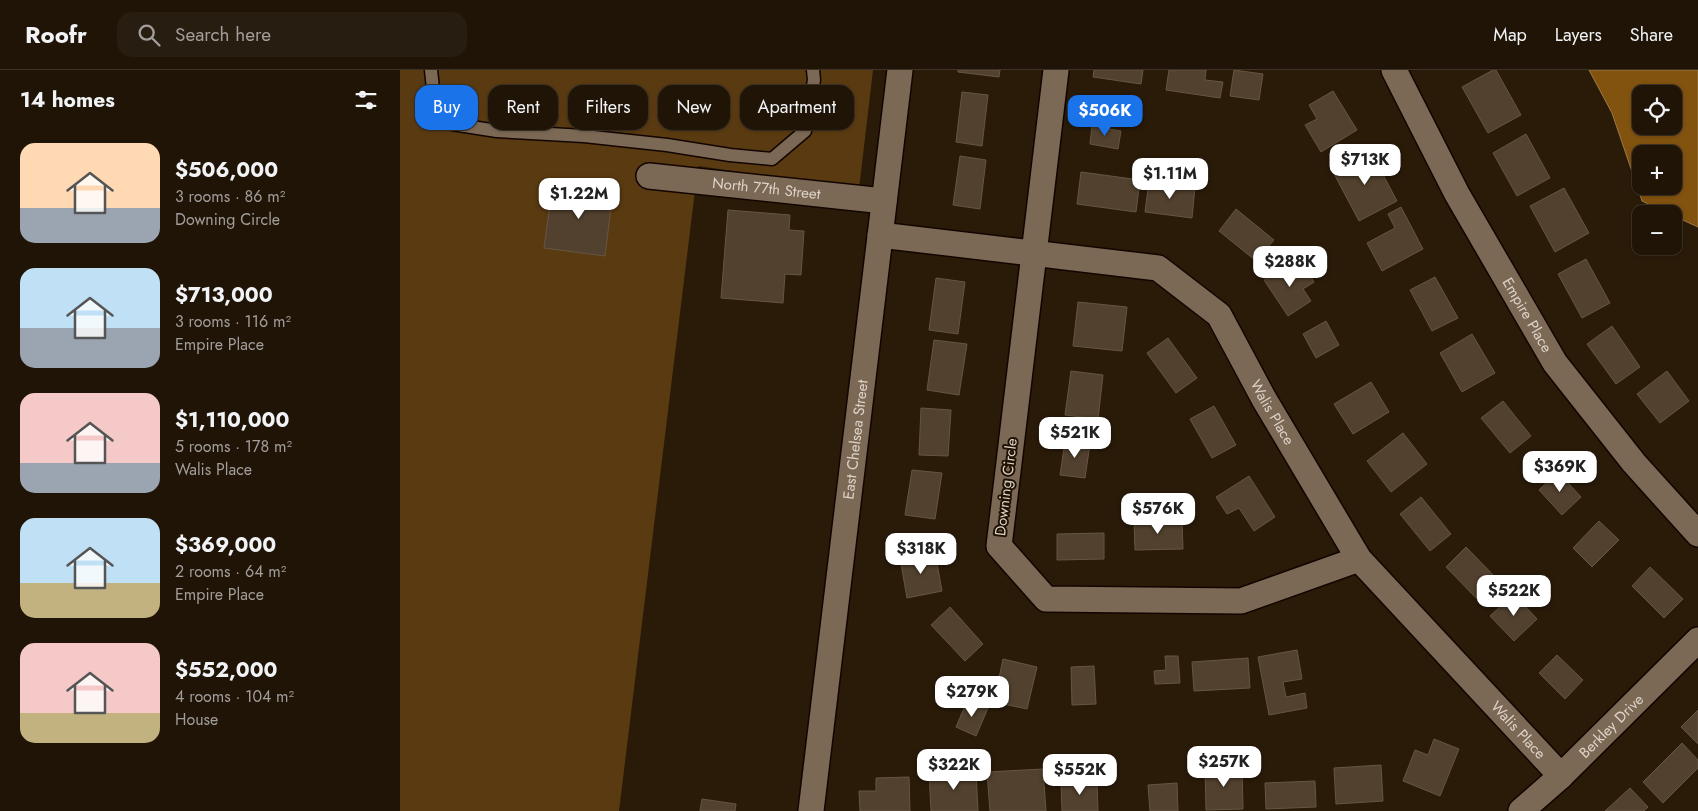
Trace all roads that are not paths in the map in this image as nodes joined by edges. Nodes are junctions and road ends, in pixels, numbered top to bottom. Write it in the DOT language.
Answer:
graph roads {
  1 [pos="431,70"];
  2 [pos="813,70"];
  3 [pos="900,70"];
  4 [pos="1056,70"];
  5 [pos="1394,70"];
  6 [pos="649,176"];
  7 [pos="884,202"];
  8 [pos="880,234"];
  9 [pos="1034,254"];
  10 [pos="1698,534"];
  11 [pos="1359,559"];
  12 [pos="1698,640"];
  13 [pos="1561,776"];
  14 [pos="811,811"];
  15 [pos="1521,811"];
  1 -- 2 [label="lane"];
  3 -- 7 [label="street, East Chelsea Street"];
  4 -- 9 [label="street, Downing Circle"];
  5 -- 10 [label="street, Empire Place"];
  6 -- 7 [label="street, North 77th Street"];
  7 -- 8 [label="street, East Chelsea Street"];
  8 -- 9 [label="street, Walis Place"];
  8 -- 14 [label="street, East Chelsea Street"];
  9 -- 11 [label="street, Walis Place"];
  9 -- 11 [label="street, Downing Circle"];
  11 -- 13 [label="street, Walis Place"];
  12 -- 13 [label="street, Berkley Drive"];
  13 -- 15 [label="street, Berkley Drive"];
}
